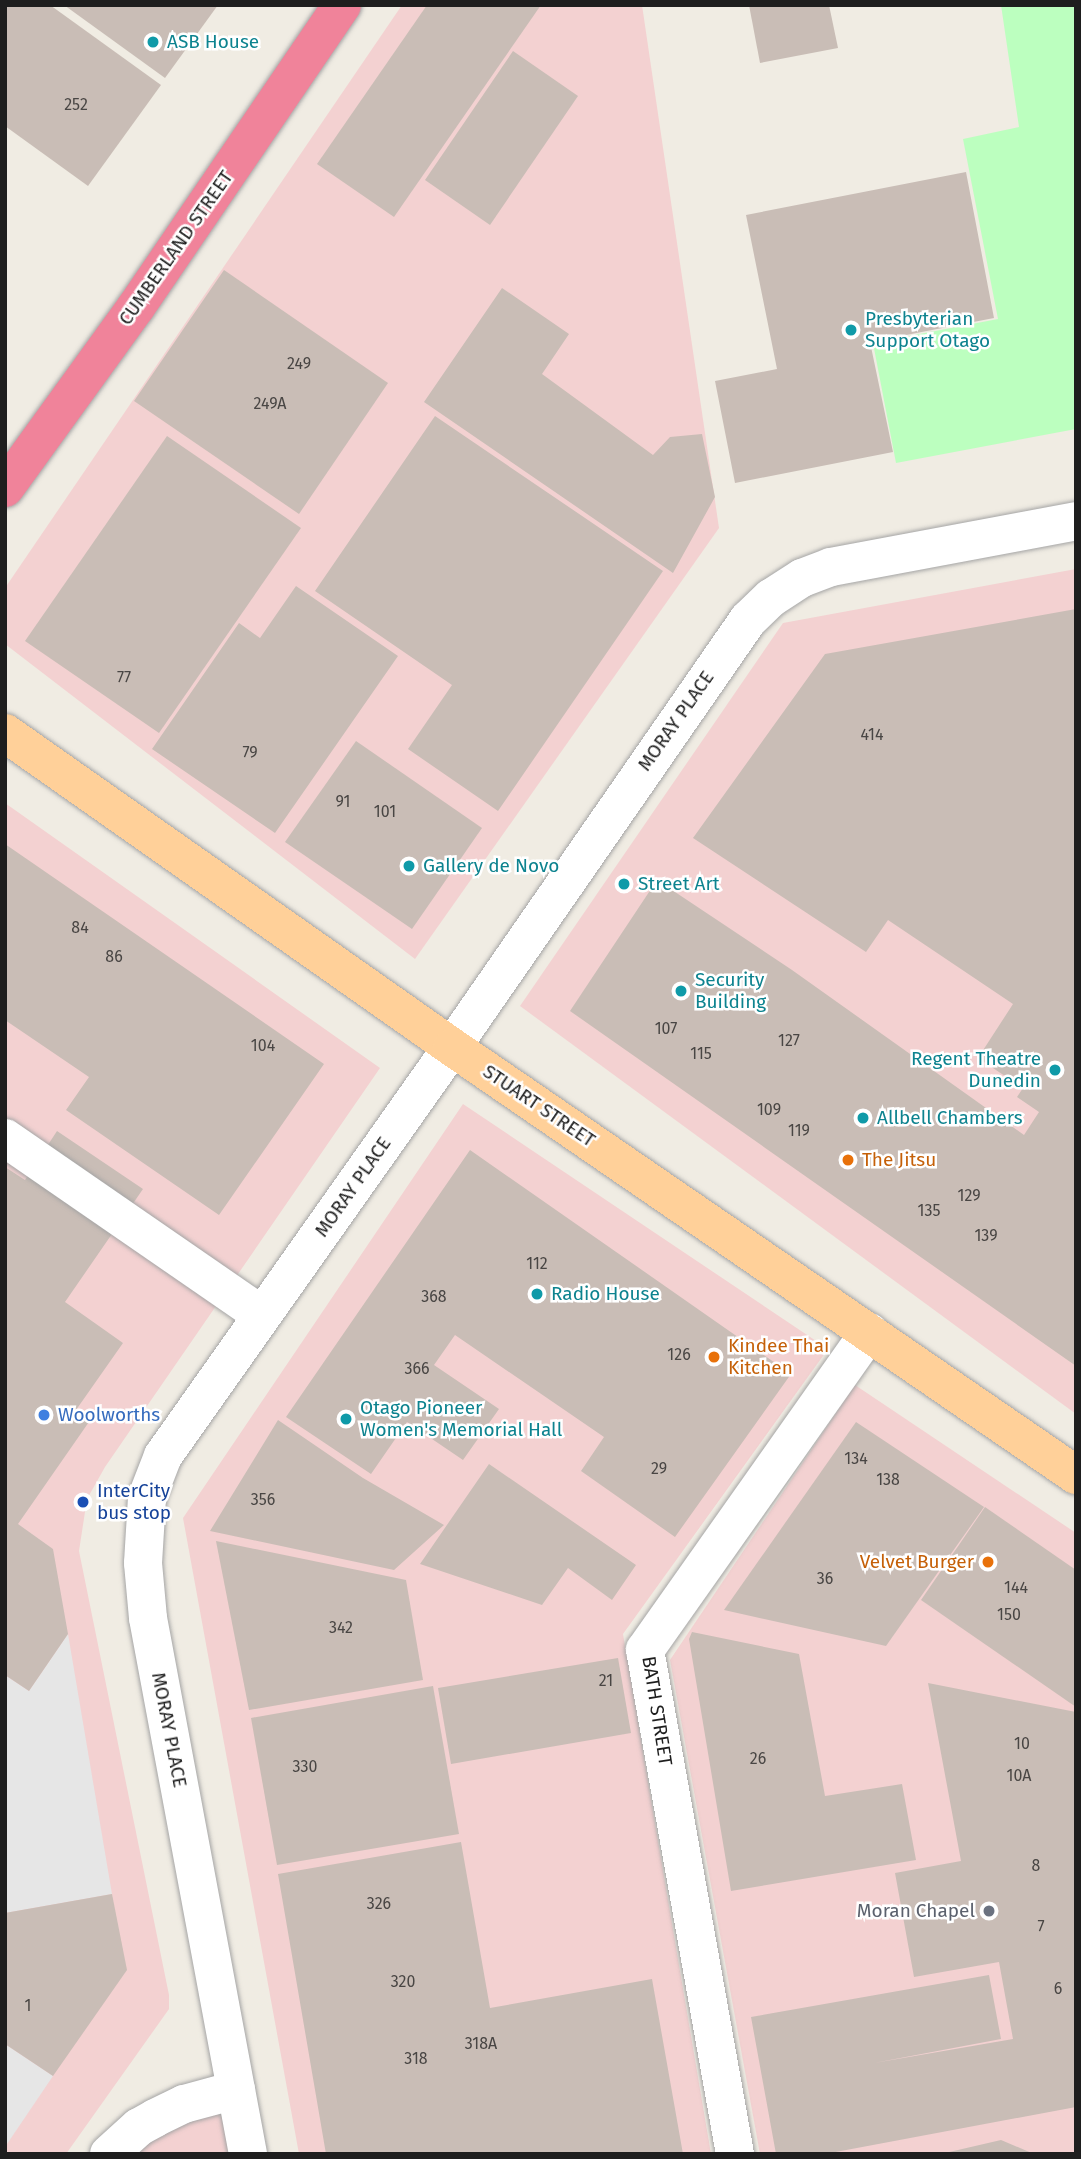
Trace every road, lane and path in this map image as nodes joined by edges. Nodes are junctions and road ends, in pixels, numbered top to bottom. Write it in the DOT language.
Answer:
graph roads {
  1 [pos="342,5"];
  2 [pos="5,488"];
  3 [pos="1076,521"];
  4 [pos="5,733"];
  5 [pos="452,1047"];
  6 [pos="5,1138"];
  7 [pos="262,1315"];
  8 [pos="869,1332"];
  9 [pos="1076,1475"];
  10 [pos="236,2090"];
  11 [pos="108,2154"];
  12 [pos="247,2154"];
  13 [pos="735,2154"];
  1 -- 2 [label="highway, CUMBERLAND STREET"];
  3 -- 5 [label="street, MORAY PLACE"];
  4 -- 5 [label="main road, STUART STREET"];
  5 -- 7 [label="street, MORAY PLACE"];
  5 -- 8 [label="main road, STUART STREET"];
  6 -- 7 [label="street"];
  7 -- 10 [label="street, MORAY PLACE"];
  8 -- 9 [label="main road, STUART STREET"];
  8 -- 13 [label="street, BATH STREET"];
  10 -- 11 [label="street"];
  10 -- 12 [label="street, MORAY PLACE"];
}
